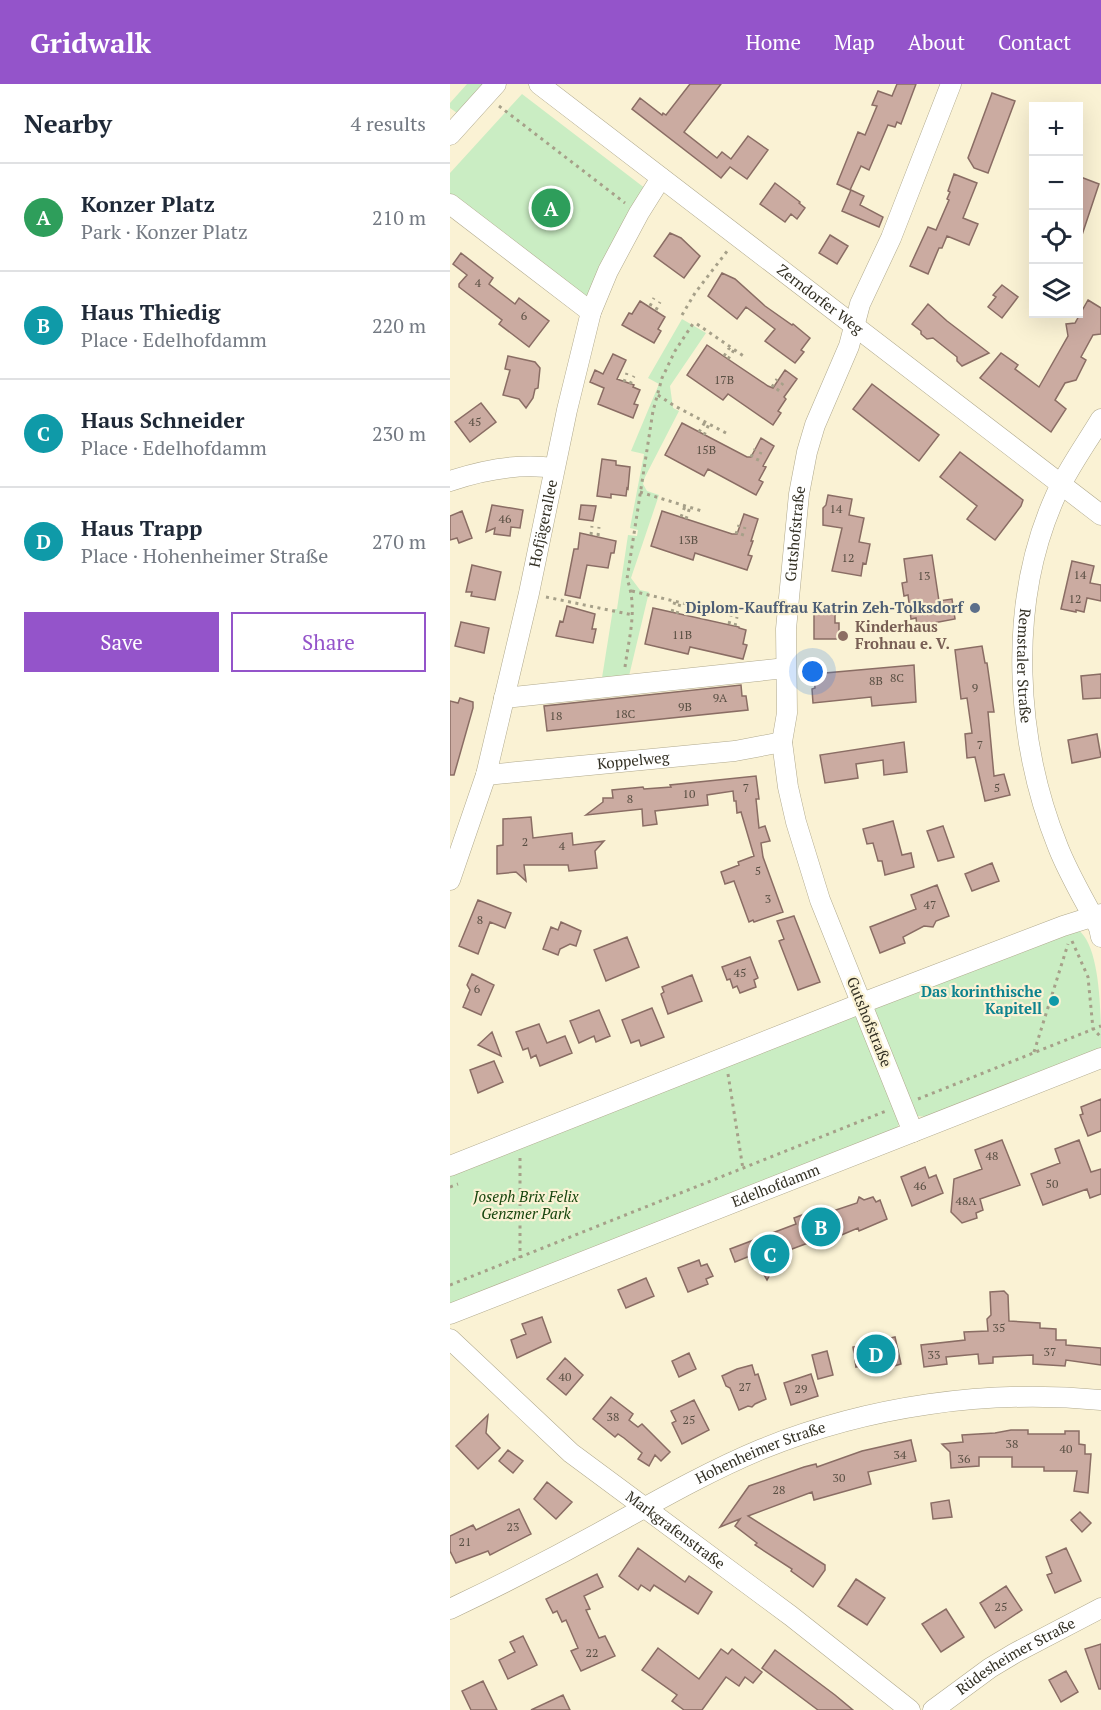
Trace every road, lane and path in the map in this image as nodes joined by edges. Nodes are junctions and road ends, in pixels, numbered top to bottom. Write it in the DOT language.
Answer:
graph roads {
  1 [pos="496,84"];
  2 [pos="539,84"];
  3 [pos="951,84"];
  4 [pos="498,105"];
  5 [pos="450,135"];
  6 [pos="661,178"];
  7 [pos="450,204"];
  8 [pos="629,206"];
  9 [pos="738,236"];
  10 [pos="654,298"];
  11 [pos="660,302"];
  12 [pos="650,306"];
  13 [pos="656,310"];
  14 [pos="591,312"];
  15 [pos="682,315"];
  16 [pos="854,324"];
  17 [pos="730,347"];
  18 [pos="734,350"];
  19 [pos="724,356"];
  20 [pos="744,357"];
  21 [pos="728,359"];
  22 [pos="627,373"];
  23 [pos="634,376"];
  24 [pos="777,379"];
  25 [pos="624,382"];
  26 [pos="783,383"];
  27 [pos="630,384"];
  28 [pos="772,387"];
  29 [pos="777,391"];
  30 [pos="658,395"];
  31 [pos="1101,419"];
  32 [pos="705,422"];
  33 [pos="709,424"];
  34 [pos="699,432"];
  35 [pos="726,433"];
  36 [pos="704,435"];
  37 [pos="755,449"];
  38 [pos="761,452"];
  39 [pos="751,457"];
  40 [pos="757,461"];
  41 [pos="554,468"];
  42 [pos="450,481"];
  43 [pos="1061,484"];
  44 [pos="640,492"];
  45 [pos="685,506"];
  46 [pos="690,507"];
  47 [pos="702,511"];
  48 [pos="1101,515"];
  49 [pos="681,517"];
  50 [pos="686,519"];
  51 [pos="739,525"];
  52 [pos="592,526"];
  53 [pos="599,527"];
  54 [pos="745,527"];
  55 [pos="736,534"];
  56 [pos="591,535"];
  57 [pos="598,536"];
  58 [pos="742,536"];
  59 [pos="632,591"];
  60 [pos="530,593"];
  61 [pos="675,601"];
  62 [pos="680,603"];
  63 [pos="579,604"];
  64 [pos="586,605"];
  65 [pos="695,606"];
  66 [pos="578,609"];
  67 [pos="585,610"];
  68 [pos="672,612"];
  69 [pos="678,614"];
  70 [pos="633,615"];
  71 [pos="731,616"];
  72 [pos="737,617"];
  73 [pos="729,624"];
  74 [pos="735,626"];
  75 [pos="786,668"];
  76 [pos="622,686"];
  77 [pos="504,698"];
  78 [pos="782,742"];
  79 [pos="486,775"];
  80 [pos="450,880"];
  81 [pos="1097,915"];
  82 [pos="1101,937"];
  83 [pos="862,1004"];
  84 [pos="1101,1026"];
  85 [pos="1093,1029"];
  86 [pos="1101,1037"];
  87 [pos="1033,1053"];
  88 [pos="1101,1059"];
  89 [pos="728,1074"];
  90 [pos="908,1102"];
  91 [pos="886,1111"];
  92 [pos="913,1132"];
  93 [pos="520,1158"];
  94 [pos="450,1166"];
  95 [pos="743,1169"];
  96 [pos="520,1258"];
  97 [pos="450,1285"];
  98 [pos="450,1314"];
  99 [pos="450,1340"];
  100 [pos="1101,1400"];
  101 [pos="644,1508"];
  102 [pos="1101,1608"];
  103 [pos="450,1609"];
  104 [pos="910,1710"];
  105 [pos="933,1710"];
  1 -- 5 [label="street"];
  2 -- 6 [label="street, Zerndorfer Weg"];
  3 -- 16 [label="street, Gutshofstraße"];
  4 -- 8 [label="path"];
  6 -- 9 [label="street, Zerndorfer Weg"];
  6 -- 14 [label="street, Hofjägerallee"];
  7 -- 14 [label="street"];
  9 -- 15 [label="path"];
  9 -- 16 [label="street, Zerndorfer Weg"];
  10 -- 12 [label="path"];
  11 -- 13 [label="path"];
  14 -- 41 [label="street, Hofjägerallee"];
  16 -- 43 [label="street, Zerndorfer Weg"];
  16 -- 75 [label="street, Gutshofstraße"];
  17 -- 18 [label="path"];
  17 -- 19 [label="path"];
  17 -- 30 [label="path"];
  18 -- 20 [label="path"];
  18 -- 21 [label="path"];
  22 -- 25 [label="path"];
  23 -- 27 [label="path"];
  24 -- 28 [label="path"];
  26 -- 29 [label="path"];
  30 -- 32 [label="path"];
  30 -- 44 [label="path"];
  31 -- 43 [label="street, Remstaler Straße"];
  32 -- 33 [label="path"];
  32 -- 34 [label="path"];
  33 -- 35 [label="path"];
  33 -- 36 [label="path"];
  37 -- 39 [label="path"];
  38 -- 40 [label="path"];
  41 -- 42 [label="street"];
  41 -- 60 [label="street, Hofjägerallee"];
  43 -- 48 [label="street, Zerndorfer Weg"];
  43 -- 81 [label="street, Remstaler Straße"];
  44 -- 45 [label="path"];
  44 -- 59 [label="path"];
  45 -- 46 [label="path"];
  45 -- 49 [label="path"];
  46 -- 47 [label="path"];
  46 -- 50 [label="path"];
  51 -- 55 [label="path"];
  52 -- 56 [label="path"];
  53 -- 57 [label="path"];
  54 -- 58 [label="path"];
  59 -- 61 [label="path"];
  59 -- 70 [label="path"];
  60 -- 63 [label="path"];
  60 -- 77 [label="street, Hofjägerallee"];
  61 -- 62 [label="path"];
  61 -- 68 [label="path"];
  62 -- 65 [label="path"];
  62 -- 69 [label="path"];
  63 -- 64 [label="path"];
  63 -- 66 [label="path"];
  64 -- 67 [label="path"];
  64 -- 70 [label="path"];
  70 -- 76 [label="path"];
  71 -- 73 [label="path"];
  72 -- 74 [label="path"];
  75 -- 76 [label="street"];
  75 -- 78 [label="street, Gutshofstraße"];
  76 -- 77 [label="street"];
  77 -- 79 [label="street, Hofjägerallee"];
  78 -- 79 [label="street, Koppelweg"];
  78 -- 83 [label="street, Gutshofstraße"];
  79 -- 80 [label="street, Hofjägerallee"];
  81 -- 82 [label="street, Remstaler Straße"];
  81 -- 83 [label="street"];
  83 -- 92 [label="street, Gutshofstraße"];
  83 -- 94 [label="street"];
  84 -- 85 [label="path"];
  85 -- 86 [label="path"];
  85 -- 87 [label="path"];
  85 -- 87 [label="path"];
  87 -- 90 [label="path"];
  88 -- 92 [label="street, Edelhofdamm"];
  89 -- 95 [label="path"];
  91 -- 95 [label="path"];
  92 -- 98 [label="street, Edelhofdamm"];
  93 -- 96 [label="path"];
  95 -- 96 [label="path"];
  96 -- 97 [label="path"];
  99 -- 101 [label="street, Markgrafenstraße"];
  100 -- 101 [label="street, Hohenheimer Straße"];
  101 -- 103 [label="street, Hohenheimer Straße"];
  101 -- 104 [label="street, Markgrafenstraße"];
  102 -- 105 [label="street, Rüdesheimer Straße"];
}
